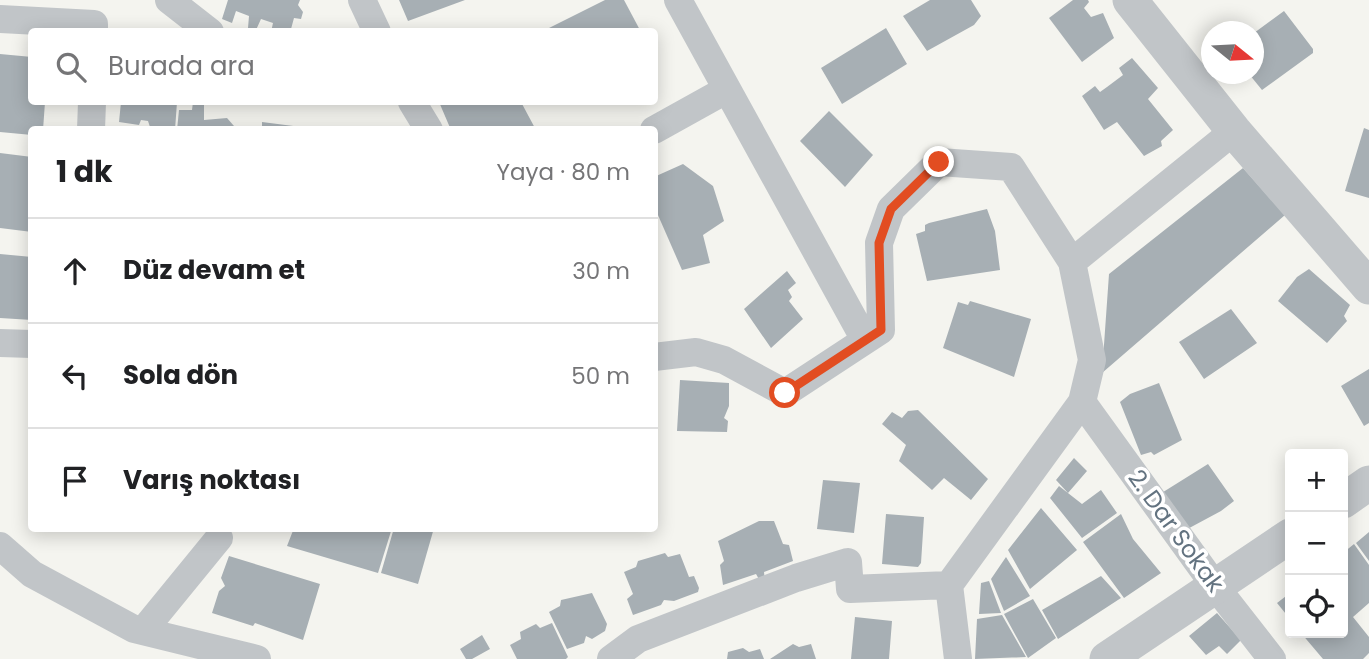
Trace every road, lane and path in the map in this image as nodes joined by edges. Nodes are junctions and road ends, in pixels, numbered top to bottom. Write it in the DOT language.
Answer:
graph roads {
  1 [pos="169,0"];
  2 [pos="362,0"];
  3 [pos="677,0"];
  4 [pos="1129,0"];
  5 [pos="0,19"];
  6 [pos="94,28"];
  7 [pos="205,28"];
  8 [pos="375,28"];
  9 [pos="726,90"];
  10 [pos="92,105"];
  11 [pos="414,105"];
  12 [pos="91,126"];
  13 [pos="427,126"];
  14 [pos="658,128"];
  15 [pos="1234,131"];
  16 [pos="1072,262"];
  17 [pos="1369,286"];
  18 [pos="865,340"];
  19 [pos="0,343"];
  20 [pos="28,344"];
  21 [pos="658,357"];
  22 [pos="1082,402"];
  23 [pos="1369,483"];
  24 [pos="1348,498"];
  25 [pos="219,538"];
  26 [pos="1285,539"];
  27 [pos="0,547"];
  28 [pos="949,585"];
  29 [pos="1215,586"];
  30 [pos="143,632"];
  31 [pos="257,659"];
  32 [pos="611,659"];
  33 [pos="958,659"];
  34 [pos="1107,659"];
  35 [pos="1272,659"];
  1 -- 7 [label="street"];
  2 -- 8 [label="street"];
  3 -- 9 [label="street"];
  4 -- 15 [label="street"];
  5 -- 6 [label="street"];
  9 -- 14 [label="street"];
  9 -- 18 [label="street"];
  10 -- 12 [label="street"];
  11 -- 13 [label="street"];
  15 -- 16 [label="street"];
  15 -- 17 [label="street"];
  16 -- 18 [label="street"];
  16 -- 22 [label="street"];
  18 -- 21 [label="street"];
  19 -- 20 [label="street"];
  22 -- 28 [label="street"];
  22 -- 29 [label="street, 2. Dar Sokak"];
  23 -- 24 [label="street"];
  25 -- 30 [label="street"];
  26 -- 29 [label="street"];
  27 -- 30 [label="street"];
  28 -- 32 [label="street"];
  28 -- 33 [label="street"];
  29 -- 34 [label="street"];
  29 -- 35 [label="street, 2. Dar Sokak"];
  30 -- 31 [label="street"];
}
